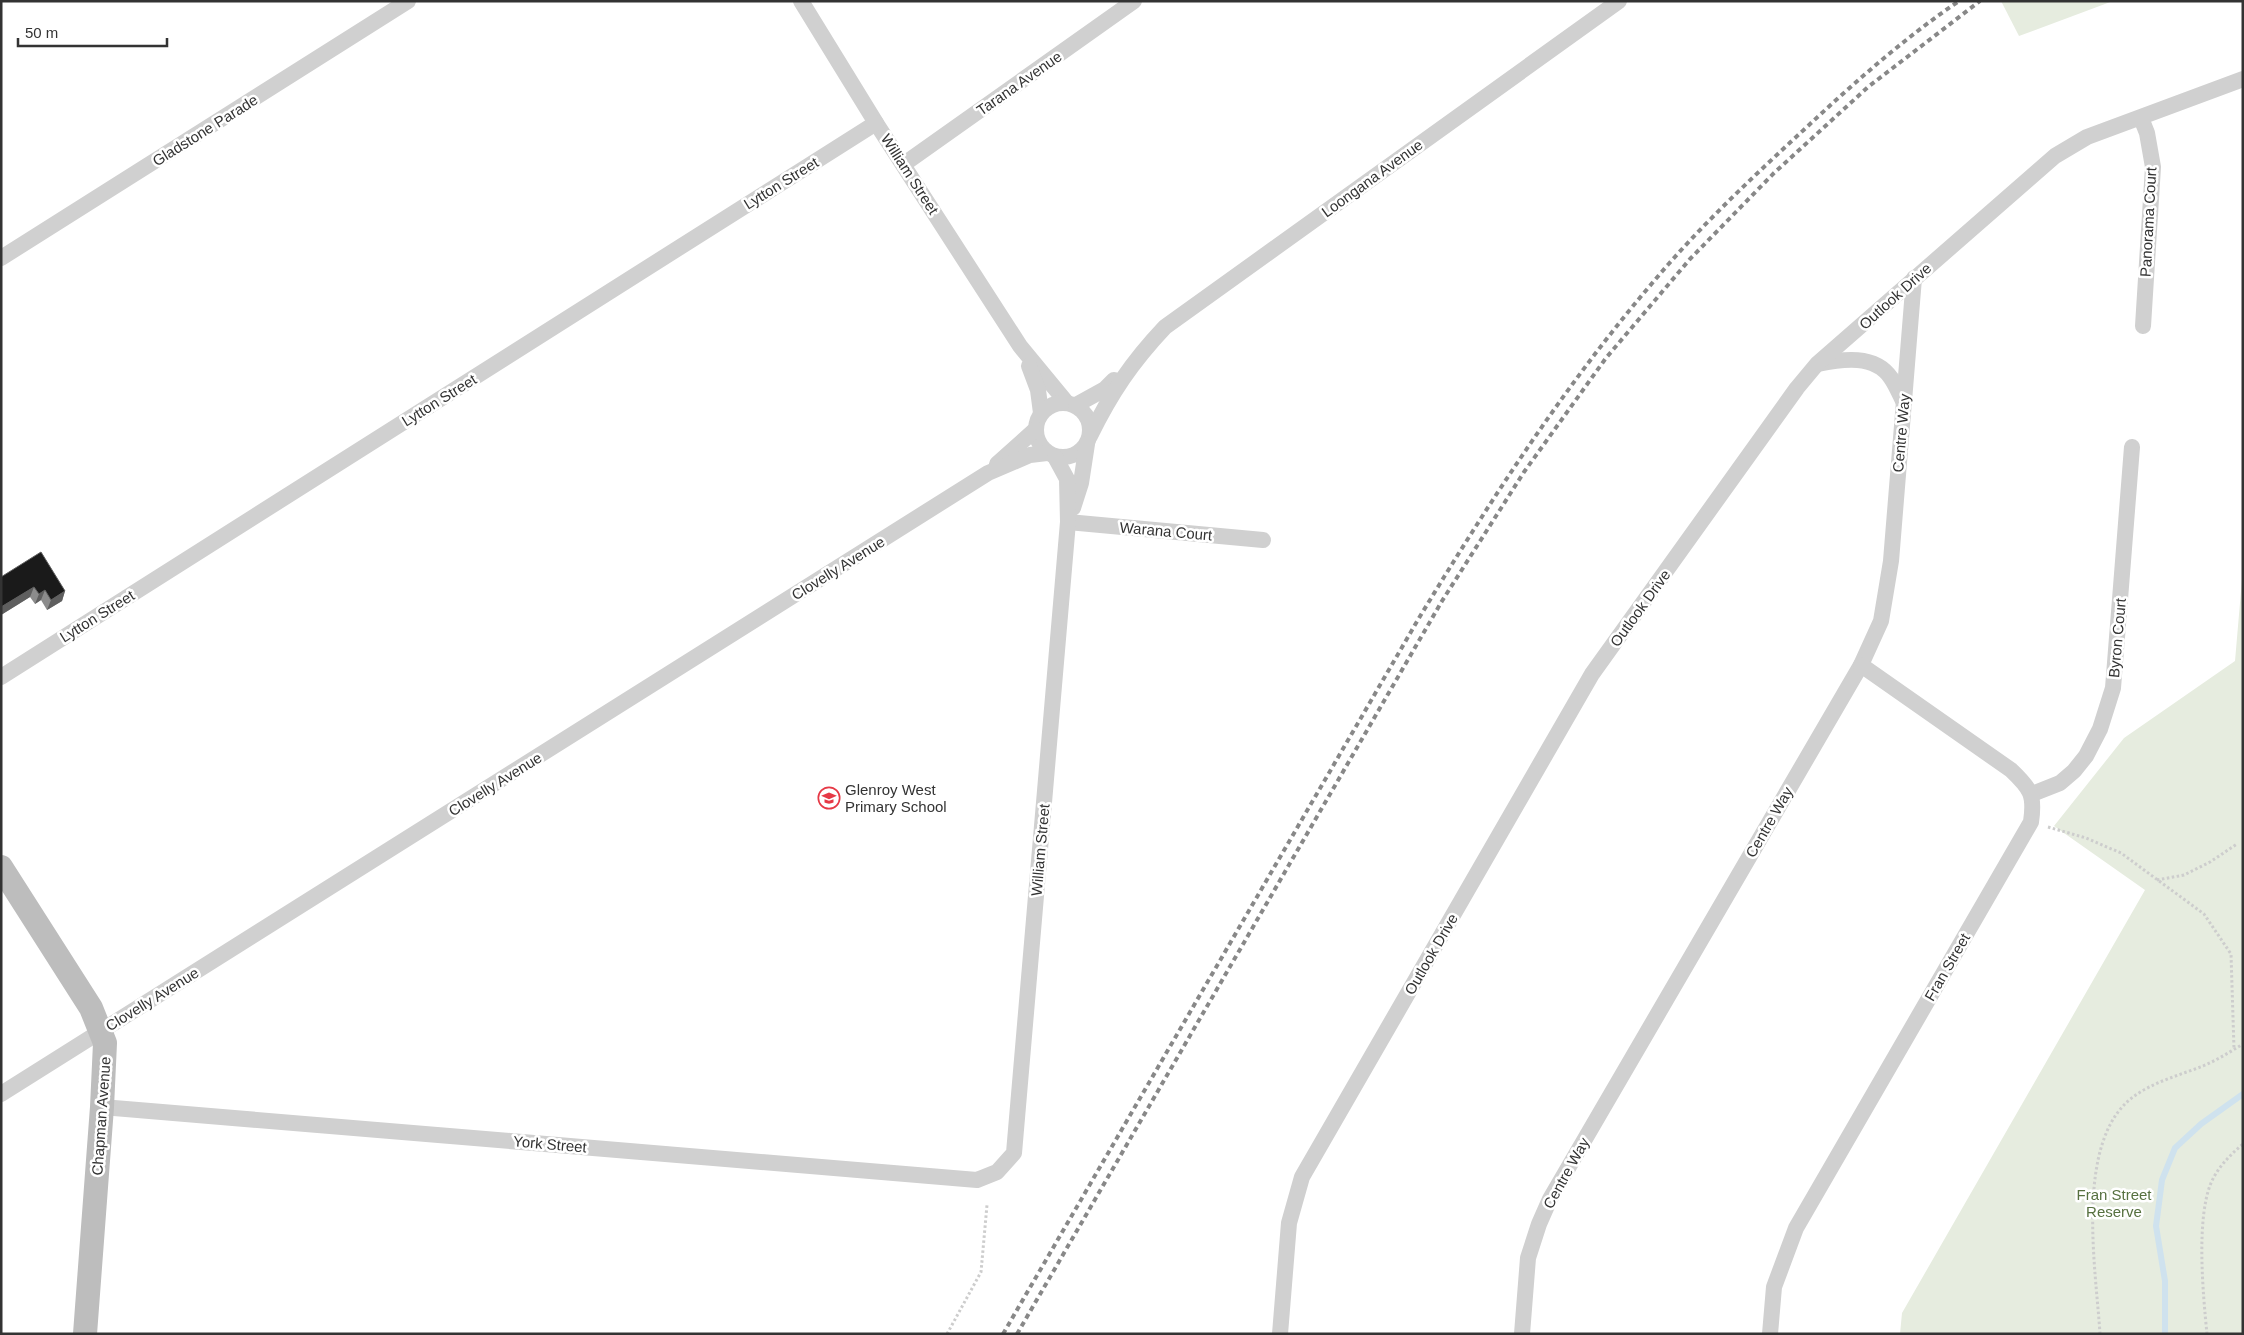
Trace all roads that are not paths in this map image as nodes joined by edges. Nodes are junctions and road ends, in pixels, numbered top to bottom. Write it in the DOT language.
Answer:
graph roads {
  1 [pos="408,1"];
  2 [pos="801,1"];
  3 [pos="1134,1"];
  4 [pos="1619,1"];
  5 [pos="2243,79"];
  6 [pos="2141,118"];
  7 [pos="876,123"];
  8 [pos="904,164"];
  9 [pos="1,258"];
  10 [pos="1914,278"];
  11 [pos="2142,326"];
  12 [pos="1020,346"];
  13 [pos="1132,362"];
  14 [pos="1818,364"];
  15 [pos="1904,403"];
  16 [pos="1071,404"];
  17 [pos="1041,413"];
  18 [pos="1036,429"];
  19 [pos="1089,440"];
  20 [pos="2132,447"];
  21 [pos="1051,455"];
  22 [pos="988,473"];
  23 [pos="1068,522"];
  24 [pos="1263,540"];
  25 [pos="1861,665"];
  26 [pos="1,677"];
  27 [pos="2032,794"];
  28 [pos="1,867"];
  29 [pos="102,1030"];
  30 [pos="1,1094"];
  31 [pos="102,1107"];
  32 [pos="996,1172"];
  33 [pos="85,1334"];
  34 [pos="1280,1334"];
  35 [pos="1522,1334"];
  36 [pos="1770,1334"];
  1 -- 9 [label="street, Gladstone Parade"];
  2 -- 7 [label="street, William Street"];
  3 -- 8 [label="street, Tarana Avenue"];
  4 -- 13 [label="street, Loongana Avenue"];
  5 -- 6 [label="street, Outlook Drive"];
  6 -- 10 [label="street, Outlook Drive"];
  6 -- 11 [label="street, Panorama Court"];
  7 -- 8 [label="street, William Street"];
  7 -- 26 [label="street, Lytton Street"];
  8 -- 12 [label="street, William Street"];
  10 -- 14 [label="street, Outlook Drive"];
  10 -- 15 [label="street, Centre Way"];
  12 -- 16 [label="street, William Street"];
  12 -- 17 [label="street, William Street"];
  13 -- 16 [label="street, Loongana Avenue"];
  13 -- 19 [label="street, Loongana Avenue"];
  14 -- 15 [label="street"];
  14 -- 34 [label="street, Outlook Drive"];
  15 -- 25 [label="street, Centre Way"];
  16 -- 17 [label="street"];
  16 -- 19 [label="street"];
  17 -- 18 [label="street"];
  18 -- 21 [label="street"];
  18 -- 22 [label="street, Clovelly Avenue"];
  19 -- 21 [label="street"];
  19 -- 23 [label="street, William Street"];
  20 -- 27 [label="street, Byron Court"];
  21 -- 22 [label="street, Clovelly Avenue"];
  21 -- 23 [label="street, William Street"];
  22 -- 29 [label="street, Clovelly Avenue"];
  23 -- 24 [label="street, Warana Court"];
  23 -- 32 [label="street, William Street"];
  25 -- 27 [label="street"];
  25 -- 35 [label="street, Centre Way"];
  27 -- 36 [label="street, Fran Street"];
  28 -- 29 [label="street, Chapman Avenue"];
  29 -- 30 [label="street, Clovelly Avenue"];
  29 -- 31 [label="street, Chapman Avenue"];
  31 -- 32 [label="street, York Street"];
  31 -- 33 [label="street, Chapman Avenue"];
}
